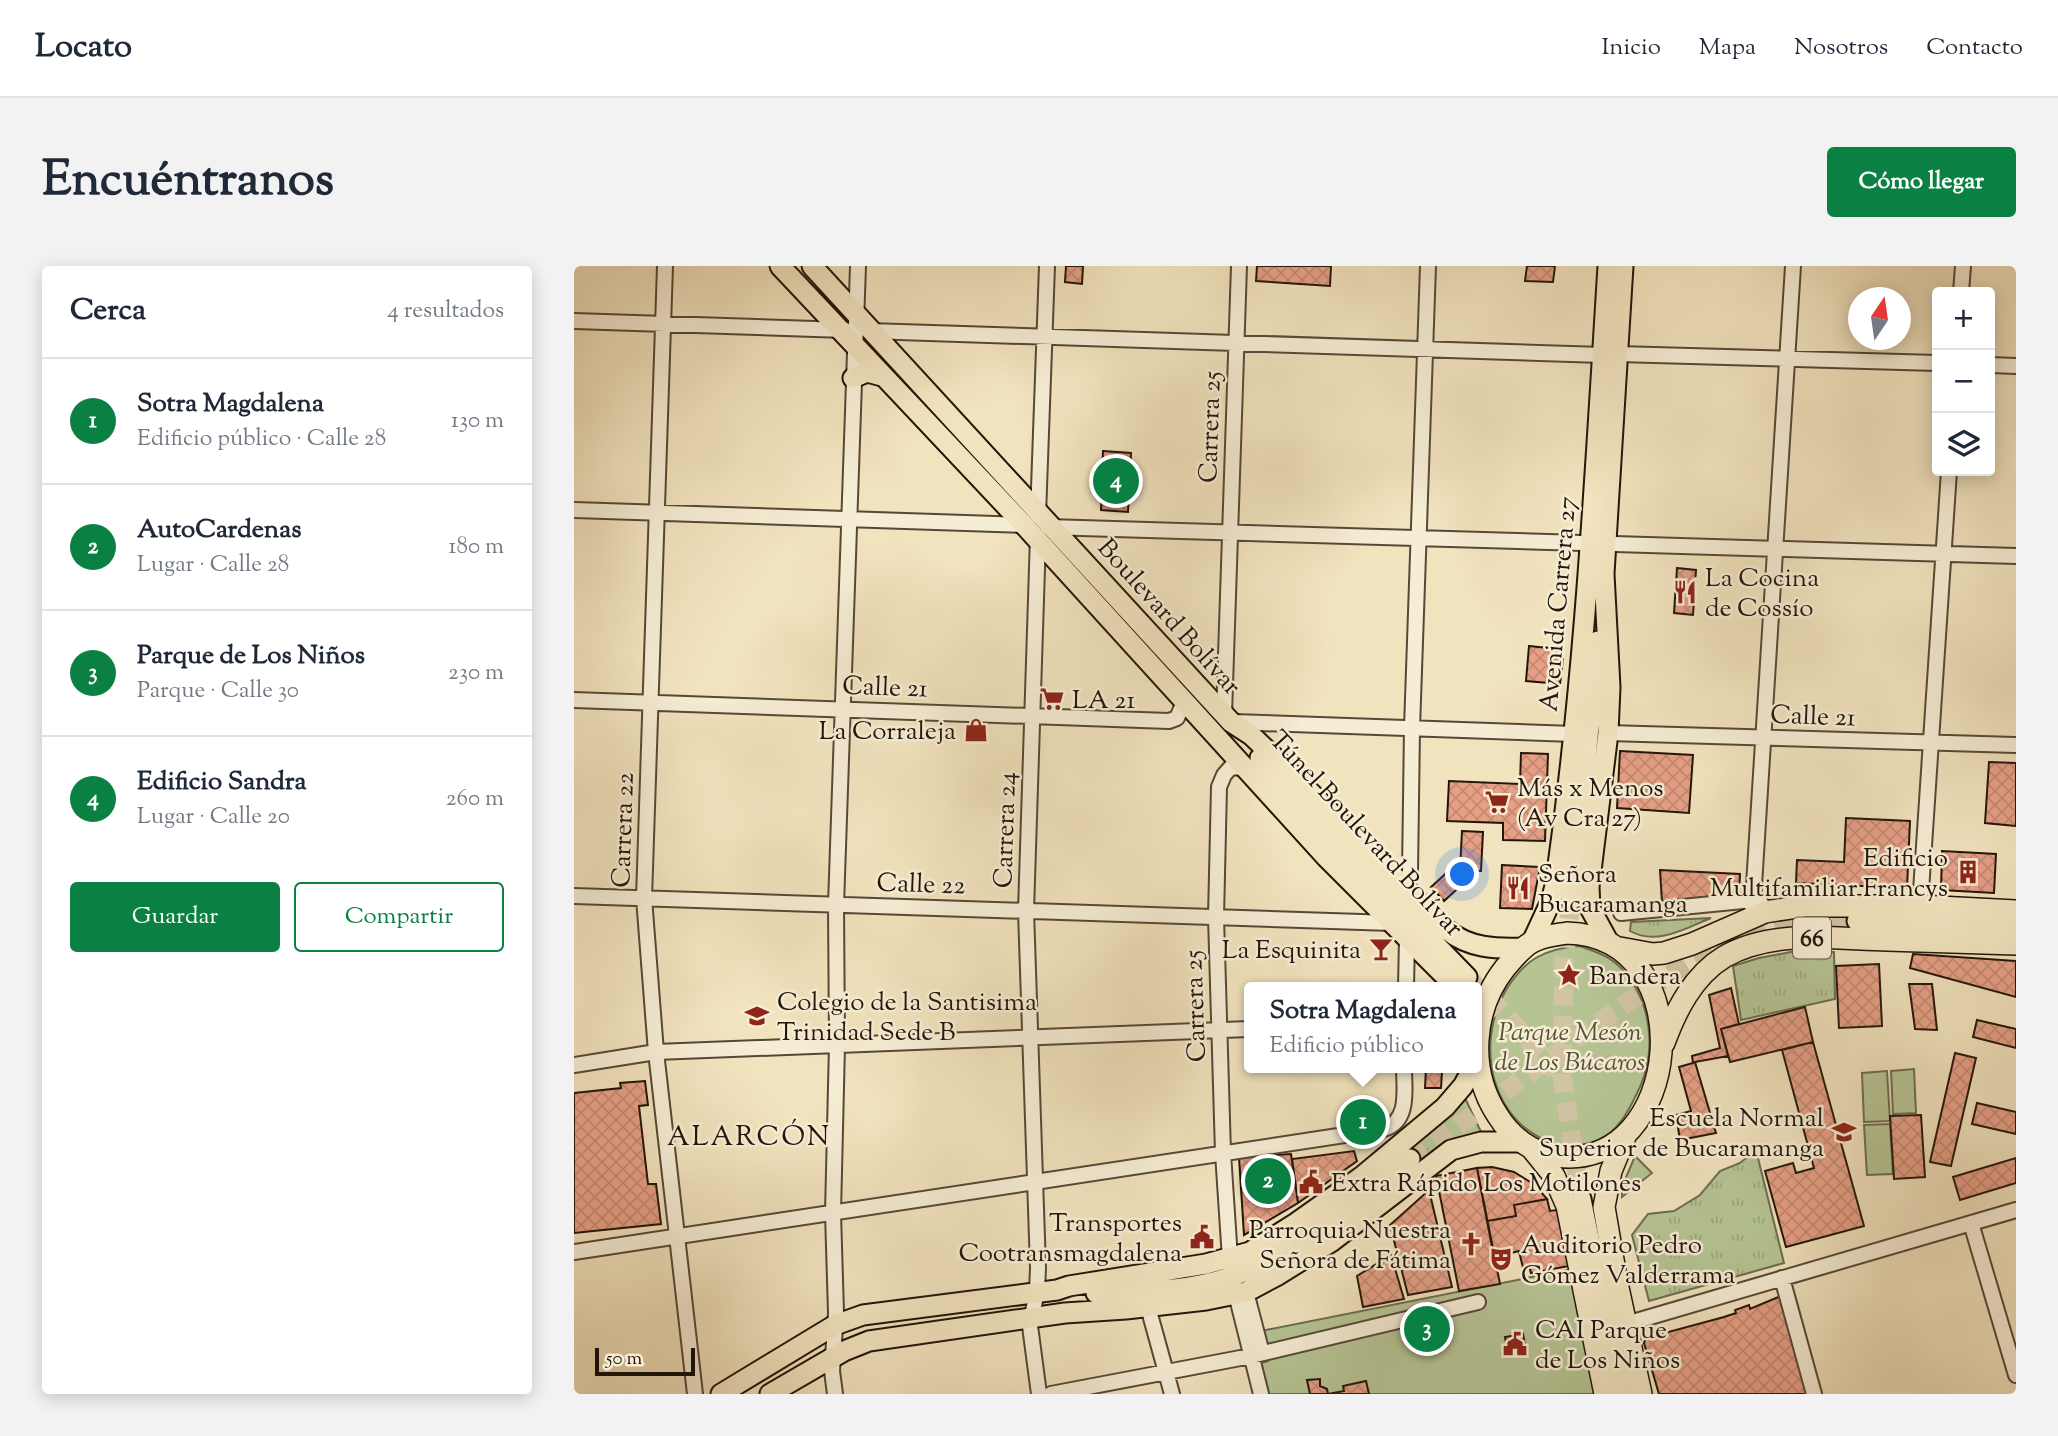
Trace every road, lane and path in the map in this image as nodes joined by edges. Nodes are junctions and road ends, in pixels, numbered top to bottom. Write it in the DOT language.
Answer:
graph roads {
  1 [pos="665,266"];
  2 [pos="780,266"];
  3 [pos="812,266"];
  4 [pos="858,266"];
  5 [pos="1047,266"];
  6 [pos="1239,266"];
  7 [pos="1428,266"];
  8 [pos="1608,266"];
  9 [pos="1623,266"];
  10 [pos="1793,266"];
  11 [pos="1963,266"];
  12 [pos="1961,287"];
  13 [pos="574,321"];
  14 [pos="664,324"];
  15 [pos="856,330"];
  16 [pos="1045,337"];
  17 [pos="1237,343"];
  18 [pos="1425,349"];
  19 [pos="1610,354"];
  20 [pos="1787,359"];
  21 [pos="1932,363"];
  22 [pos="1995,365"];
  23 [pos="2016,366"];
  24 [pos="882,376"];
  25 [pos="853,378"];
  26 [pos="1949,476"];
  27 [pos="574,510"];
  28 [pos="658,513"];
  29 [pos="849,520"];
  30 [pos="1038,526"];
  31 [pos="1230,532"];
  32 [pos="1418,539"];
  33 [pos="1598,545"];
  34 [pos="1775,549"];
  35 [pos="1944,554"];
  36 [pos="2016,556"];
  37 [pos="1604,574"];
  38 [pos="574,700"];
  39 [pos="1184,702"];
  40 [pos="651,703"];
  41 [pos="843,709"];
  42 [pos="1032,716"];
  43 [pos="1228,719"];
  44 [pos="1412,728"];
  45 [pos="1608,733"];
  46 [pos="1574,734"];
  47 [pos="1763,738"];
  48 [pos="1931,743"];
  49 [pos="2016,746"];
  50 [pos="1243,768"];
  51 [pos="1400,883"];
  52 [pos="574,896"];
  53 [pos="645,898"];
  54 [pos="1571,900"];
  55 [pos="836,905"];
  56 [pos="1920,906"];
  57 [pos="1752,909"];
  58 [pos="1026,911"];
  59 [pos="2016,911"];
  60 [pos="1621,913"];
  61 [pos="1216,917"];
  62 [pos="1857,921"];
  63 [pos="1392,923"];
  64 [pos="2016,927"];
  65 [pos="1407,938"];
  66 [pos="1614,944"];
  67 [pos="2016,944"];
  68 [pos="1528,945"];
  69 [pos="1406,982"];
  70 [pos="1461,982"];
  71 [pos="1482,1014"];
  72 [pos="1244,1029"];
  73 [pos="1220,1030"];
  74 [pos="1030,1038"];
  75 [pos="837,1045"];
  76 [pos="1662,1048"];
  77 [pos="656,1052"];
  78 [pos="574,1065"];
  79 [pos="1404,1073"];
  80 [pos="1470,1073"];
  81 [pos="1480,1073"];
  82 [pos="1626,1135"];
  83 [pos="1527,1145"];
  84 [pos="1223,1153"];
  85 [pos="1410,1158"];
  86 [pos="1035,1182"];
  87 [pos="1581,1199"];
  88 [pos="2016,1210"];
  89 [pos="833,1213"];
  90 [pos="1971,1223"];
  91 [pos="677,1236"];
  92 [pos="574,1252"];
  93 [pos="1230,1259"];
  94 [pos="1782,1278"];
  95 [pos="1057,1290"];
  96 [pos="1037,1291"];
  97 [pos="1241,1293"];
  98 [pos="1478,1303"];
  99 [pos="1148,1307"];
  100 [pos="1030,1318"];
  101 [pos="1626,1324"];
  102 [pos="835,1325"];
  103 [pos="1256,1354"];
  104 [pos="832,1358"];
  105 [pos="1166,1372"];
  106 [pos="2016,1375"];
  107 [pos="695,1394"];
  108 [pos="721,1394"];
  109 [pos="770,1394"];
  110 [pos="835,1394"];
  111 [pos="1039,1394"];
  112 [pos="1051,1394"];
  113 [pos="1172,1394"];
  114 [pos="1261,1394"];
  115 [pos="1605,1394"];
  116 [pos="1621,1394"];
  117 [pos="1641,1394"];
  118 [pos="1814,1394"];
  1 -- 14 [label="street, Carrera 22"];
  2 -- 15 [label="main road, Boulevard Bolívar"];
  3 -- 15 [label="main road, Boulevard Bolívar"];
  4 -- 15 [label="street"];
  5 -- 16 [label="street, Carrera 24"];
  6 -- 17 [label="street, Carrera 25"];
  7 -- 18 [label="street"];
  8 -- 19 [label="main road, Avenida Carrera 27"];
  9 -- 19 [label="main road, Avenida Carrera 27"];
  10 -- 20 [label="street"];
  11 -- 12 [label="street"];
  13 -- 14 [label="street"];
  14 -- 15 [label="street"];
  14 -- 28 [label="street, Carrera 22"];
  15 -- 16 [label="street"];
  15 -- 24 [label="main road, Boulevard Bolívar"];
  15 -- 25 [label="street"];
  15 -- 30 [label="main road, Boulevard Bolívar"];
  16 -- 17 [label="street"];
  16 -- 30 [label="street, Carrera 24"];
  17 -- 18 [label="street"];
  17 -- 31 [label="street, Carrera 25"];
  18 -- 19 [label="street"];
  18 -- 32 [label="street"];
  19 -- 20 [label="street"];
  19 -- 33 [label="main road, Avenida Carrera 27"];
  20 -- 21 [label="street"];
  20 -- 34 [label="street"];
  22 -- 23 [label="street"];
  24 -- 25 [label="main road"];
  24 -- 30 [label="main road, Boulevard Bolívar"];
  25 -- 29 [label="street"];
  26 -- 35 [label="street"];
  27 -- 28 [label="street"];
  28 -- 29 [label="street"];
  28 -- 40 [label="street, Carrera 22"];
  29 -- 30 [label="street"];
  29 -- 41 [label="street"];
  30 -- 31 [label="street"];
  30 -- 39 [label="main road, Boulevard Bolívar"];
  30 -- 42 [label="street, Carrera 24"];
  30 -- 43 [label="main road, Boulevard Bolívar"];
  31 -- 32 [label="street"];
  31 -- 43 [label="street, Carrera 25"];
  32 -- 33 [label="street"];
  32 -- 44 [label="street"];
  33 -- 34 [label="street"];
  33 -- 37 [label="main road, Avenida Carrera 27"];
  33 -- 46 [label="main road, Avenida Carrera 27"];
  34 -- 35 [label="street"];
  34 -- 47 [label="street"];
  35 -- 36 [label="street"];
  35 -- 48 [label="street"];
  37 -- 45 [label="main road, Avenida Carrera 27"];
  37 -- 54 [label="main road"];
  38 -- 40 [label="street, Calle 21"];
  39 -- 42 [label="street, Calle 21"];
  39 -- 50 [label="main road, Boulevard Bolívar"];
  40 -- 41 [label="street, Calle 21"];
  40 -- 53 [label="street, Carrera 22"];
  41 -- 42 [label="street, Calle 21"];
  41 -- 55 [label="street"];
  42 -- 58 [label="street, Carrera 24"];
  43 -- 44 [label="street"];
  43 -- 51 [label="main road, Boulevard Bolívar"];
  43 -- 70 [label="main road, Túnel Boulevard Bolívar"];
  44 -- 46 [label="street"];
  44 -- 51 [label="street"];
  45 -- 47 [label="street, Calle 21"];
  45 -- 66 [label="main road, Avenida Carrera 27"];
  46 -- 68 [label="main road, Avenida Carrera 27"];
  47 -- 48 [label="street, Calle 21"];
  47 -- 57 [label="street"];
  48 -- 49 [label="street, Calle 21"];
  48 -- 56 [label="street"];
  50 -- 61 [label="street, Carrera 25"];
  50 -- 63 [label="main road, Boulevard Bolívar"];
  51 -- 68 [label="main road, Boulevard Bolívar"];
  52 -- 53 [label="street, Calle 22"];
  53 -- 55 [label="street, Calle 22"];
  53 -- 77 [label="street, Carrera 22"];
  55 -- 58 [label="street, Calle 22"];
  55 -- 75 [label="street"];
  56 -- 57 [label="highway, 66"];
  56 -- 59 [label="highway, 66"];
  57 -- 60 [label="street"];
  57 -- 66 [label="highway, 66"];
  58 -- 61 [label="street, Calle 22"];
  58 -- 74 [label="street, Carrera 24"];
  61 -- 63 [label="street, Calle 22"];
  61 -- 73 [label="street, Carrera 25"];
  62 -- 64 [label="main road"];
  63 -- 65 [label="main road, Boulevard Bolívar"];
  65 -- 69 [label="street"];
  65 -- 70 [label="main road, Boulevard Bolívar"];
  66 -- 68 [label="highway"];
  66 -- 76 [label="highway"];
  67 -- 76 [label="highway, 66"];
  68 -- 71 [label="highway"];
  72 -- 73 [label="street"];
  73 -- 74 [label="street"];
  73 -- 84 [label="street, Carrera 25"];
  74 -- 75 [label="street"];
  74 -- 86 [label="street, Carrera 24"];
  75 -- 77 [label="street"];
  75 -- 89 [label="street"];
  76 -- 82 [label="highway"];
  77 -- 78 [label="street"];
  77 -- 91 [label="street, Carrera 22"];
  79 -- 84 [label="street"];
  80 -- 93 [label="main road"];
  81 -- 83 [label="highway"];
  82 -- 83 [label="highway"];
  82 -- 101 [label="highway"];
  83 -- 97 [label="main road"];
  83 -- 115 [label="highway"];
  84 -- 86 [label="street"];
  84 -- 93 [label="street, Carrera 25"];
  85 -- 95 [label="main road"];
  86 -- 89 [label="street"];
  86 -- 96 [label="street, Carrera 24"];
  87 -- 116 [label="main road"];
  88 -- 90 [label="street"];
  89 -- 91 [label="street"];
  89 -- 102 [label="street"];
  90 -- 94 [label="street"];
  90 -- 106 [label="street"];
  91 -- 92 [label="street"];
  91 -- 107 [label="street, Carrera 22"];
  93 -- 95 [label="main road"];
  94 -- 101 [label="street"];
  94 -- 118 [label="street"];
  95 -- 96 [label="main road"];
  96 -- 100 [label="street, Carrera 24"];
  96 -- 102 [label="main road"];
  97 -- 99 [label="main road"];
  97 -- 103 [label="street"];
  98 -- 103 [label="street"];
  99 -- 100 [label="main road"];
  99 -- 105 [label="street"];
  100 -- 104 [label="main road"];
  100 -- 111 [label="street, Carrera 24"];
  101 -- 117 [label="highway"];
  102 -- 104 [label="street"];
  102 -- 108 [label="main road"];
  103 -- 105 [label="street"];
  103 -- 114 [label="street"];
  104 -- 109 [label="main road"];
  104 -- 110 [label="street"];
  105 -- 112 [label="street"];
  105 -- 113 [label="street"];
}
